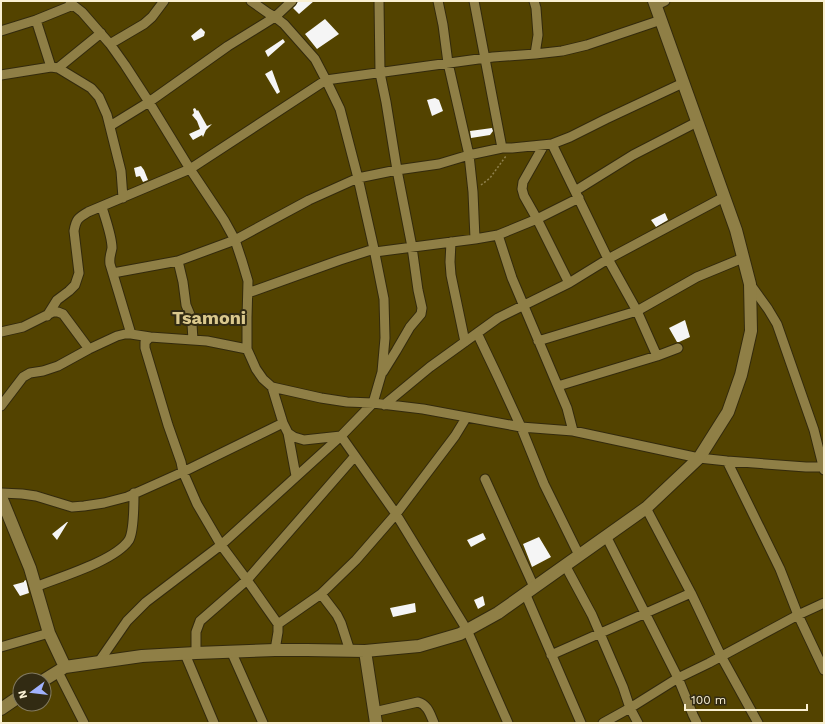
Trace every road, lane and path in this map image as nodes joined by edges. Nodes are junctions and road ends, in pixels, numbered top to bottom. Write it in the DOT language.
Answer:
graph roads {
  1 [pos="164,1"];
  2 [pos="251,1"];
  3 [pos="292,1"];
  4 [pos="378,1"];
  5 [pos="438,1"];
  6 [pos="474,1"];
  7 [pos="534,1"];
  8 [pos="72,3"];
  9 [pos="658,3"];
  10 [pos="275,17"];
  11 [pos="36,20"];
  12 [pos="661,20"];
  13 [pos="1,31"];
  14 [pos="101,34"];
  15 [pos="110,44"];
  16 [pos="535,54"];
  17 [pos="485,58"];
  18 [pos="448,63"];
  19 [pos="54,67"];
  20 [pos="380,73"];
  21 [pos="1,75"];
  22 [pos="326,80"];
  23 [pos="683,83"];
  24 [pos="149,102"];
  25 [pos="697,122"];
  26 [pos="110,126"];
  27 [pos="548,145"];
  28 [pos="502,148"];
  29 [pos="512,148"];
  30 [pos="468,155"];
  31 [pos="190,169"];
  32 [pos="398,170"];
  33 [pos="358,178"];
  34 [pos="472,192"];
  35 [pos="577,195"];
  36 [pos="724,197"];
  37 [pos="123,198"];
  38 [pos="102,207"];
  39 [pos="538,219"];
  40 [pos="498,234"];
  41 [pos="475,239"];
  42 [pos="235,240"];
  43 [pos="451,242"];
  44 [pos="412,247"];
  45 [pos="375,250"];
  46 [pos="743,258"];
  47 [pos="608,259"];
  48 [pos="178,261"];
  49 [pos="113,272"];
  50 [pos="569,283"];
  51 [pos="750,284"];
  52 [pos="248,293"];
  53 [pos="524,305"];
  54 [pos="637,311"];
  55 [pos="47,316"];
  56 [pos="1,332"];
  57 [pos="477,333"];
  58 [pos="131,334"];
  59 [pos="150,337"];
  60 [pos="193,340"];
  61 [pos="538,341"];
  62 [pos="465,342"];
  63 [pos="89,348"];
  64 [pos="678,348"];
  65 [pos="247,349"];
  66 [pos="657,356"];
  67 [pos="382,372"];
  68 [pos="558,386"];
  69 [pos="272,387"];
  70 [pos="373,403"];
  71 [pos="384,405"];
  72 [pos="1,406"];
  73 [pos="466,418"];
  74 [pos="283,423"];
  75 [pos="521,427"];
  76 [pos="573,431"];
  77 [pos="288,433"];
  78 [pos="340,436"];
  79 [pos="355,456"];
  80 [pos="699,458"];
  81 [pos="727,461"];
  82 [pos="823,468"];
  83 [pos="184,472"];
  84 [pos="296,476"];
  85 [pos="485,479"];
  86 [pos="134,493"];
  87 [pos="1,499"];
  88 [pos="646,508"];
  89 [pos="396,514"];
  90 [pos="606,536"];
  91 [pos="221,545"];
  92 [pos="579,555"];
  93 [pos="565,565"];
  94 [pos="247,580"];
  95 [pos="35,587"];
  96 [pos="529,590"];
  97 [pos="691,593"];
  98 [pos="321,594"];
  99 [pos="824,603"];
  100 [pos="646,613"];
  101 [pos="798,615"];
  102 [pos="278,624"];
  103 [pos="467,630"];
  104 [pos="49,633"];
  105 [pos="600,634"];
  106 [pos="1,647"];
  107 [pos="275,650"];
  108 [pos="232,651"];
  109 [pos="350,651"];
  110 [pos="365,652"];
  111 [pos="190,653"];
  112 [pos="551,655"];
  113 [pos="721,656"];
  114 [pos="98,663"];
  115 [pos="61,670"];
  116 [pos="824,670"];
  117 [pos="52,675"];
  118 [pos="678,678"];
  119 [pos="12,702"];
  120 [pos="630,708"];
  121 [pos="1,710"];
  122 [pos="375,717"];
  123 [pos="84,723"];
  124 [pos="214,723"];
  125 [pos="263,723"];
  126 [pos="434,723"];
  127 [pos="508,723"];
  128 [pos="581,723"];
  129 [pos="603,723"];
  130 [pos="638,723"];
  131 [pos="698,723"];
  132 [pos="758,723"];
  1 -- 15 [label="street"];
  2 -- 10 [label="street"];
  3 -- 10 [label="street"];
  4 -- 20 [label="street"];
  5 -- 18 [label="street"];
  6 -- 17 [label="street"];
  7 -- 16 [label="street"];
  8 -- 11 [label="street"];
  8 -- 14 [label="street"];
  9 -- 12 [label="main road"];
  10 -- 22 [label="street"];
  10 -- 24 [label="street"];
  11 -- 13 [label="street"];
  11 -- 19 [label="street"];
  12 -- 16 [label="street"];
  12 -- 23 [label="main road"];
  14 -- 15 [label="street"];
  14 -- 19 [label="street"];
  15 -- 24 [label="street"];
  16 -- 17 [label="street"];
  17 -- 18 [label="street"];
  17 -- 28 [label="street"];
  18 -- 20 [label="street"];
  18 -- 30 [label="street"];
  19 -- 21 [label="street"];
  19 -- 26 [label="street"];
  20 -- 22 [label="street"];
  20 -- 32 [label="street"];
  22 -- 31 [label="street"];
  22 -- 33 [label="street"];
  23 -- 25 [label="main road"];
  23 -- 27 [label="street"];
  24 -- 26 [label="street"];
  24 -- 31 [label="street"];
  25 -- 35 [label="street"];
  25 -- 36 [label="main road"];
  26 -- 37 [label="street"];
  27 -- 29 [label="street"];
  27 -- 35 [label="street"];
  27 -- 39 [label="street"];
  28 -- 29 [label="street"];
  28 -- 30 [label="street"];
  29 -- 34 [label="path"];
  30 -- 32 [label="street"];
  30 -- 34 [label="street"];
  31 -- 37 [label="street"];
  31 -- 42 [label="street"];
  32 -- 33 [label="street"];
  32 -- 44 [label="street"];
  33 -- 42 [label="street"];
  33 -- 45 [label="street"];
  34 -- 41 [label="street"];
  35 -- 39 [label="street"];
  35 -- 47 [label="street"];
  36 -- 46 [label="main road"];
  36 -- 47 [label="street"];
  37 -- 38 [label="street"];
  38 -- 49 [label="street"];
  38 -- 55 [label="street"];
  39 -- 40 [label="street"];
  39 -- 50 [label="street"];
  40 -- 41 [label="street"];
  40 -- 53 [label="street"];
  41 -- 43 [label="street"];
  42 -- 48 [label="street"];
  42 -- 52 [label="street"];
  43 -- 44 [label="street"];
  43 -- 62 [label="street"];
  44 -- 45 [label="street"];
  44 -- 67 [label="street"];
  45 -- 52 [label="street"];
  45 -- 67 [label="street"];
  46 -- 51 [label="main road"];
  46 -- 54 [label="street"];
  47 -- 50 [label="street"];
  47 -- 54 [label="street"];
  48 -- 49 [label="street"];
  48 -- 60 [label="street"];
  49 -- 58 [label="street"];
  50 -- 53 [label="street"];
  51 -- 80 [label="main road"];
  51 -- 82 [label="street"];
  52 -- 65 [label="street"];
  53 -- 57 [label="street"];
  53 -- 61 [label="street"];
  54 -- 61 [label="street"];
  54 -- 66 [label="street"];
  55 -- 56 [label="street"];
  55 -- 63 [label="street"];
  57 -- 62 [label="street"];
  57 -- 75 [label="street"];
  58 -- 59 [label="street"];
  58 -- 63 [label="street"];
  59 -- 60 [label="street"];
  59 -- 83 [label="street"];
  60 -- 65 [label="street"];
  61 -- 68 [label="street"];
  62 -- 71 [label="street"];
  63 -- 72 [label="street"];
  64 -- 66 [label="street"];
  65 -- 69 [label="street"];
  66 -- 68 [label="street"];
  67 -- 70 [label="street"];
  68 -- 76 [label="street"];
  69 -- 70 [label="street"];
  69 -- 74 [label="street"];
  70 -- 71 [label="street"];
  70 -- 78 [label="street"];
  71 -- 73 [label="street"];
  73 -- 75 [label="street"];
  73 -- 89 [label="street"];
  74 -- 77 [label="street"];
  74 -- 83 [label="street"];
  75 -- 76 [label="street"];
  75 -- 92 [label="street"];
  76 -- 80 [label="street"];
  77 -- 78 [label="street"];
  77 -- 84 [label="street"];
  78 -- 79 [label="street"];
  78 -- 84 [label="street"];
  79 -- 89 [label="street"];
  79 -- 94 [label="street"];
  80 -- 81 [label="street"];
  80 -- 88 [label="main road"];
  81 -- 82 [label="street"];
  81 -- 101 [label="street"];
  83 -- 86 [label="street"];
  83 -- 91 [label="street"];
  84 -- 91 [label="street"];
  85 -- 96 [label="street"];
  86 -- 87 [label="street"];
  86 -- 95 [label="street"];
  87 -- 95 [label="main road"];
  88 -- 90 [label="main road"];
  88 -- 97 [label="street"];
  89 -- 98 [label="street"];
  89 -- 103 [label="street"];
  90 -- 92 [label="main road"];
  90 -- 100 [label="street"];
  91 -- 94 [label="street"];
  91 -- 114 [label="street"];
  92 -- 93 [label="main road"];
  93 -- 96 [label="main road"];
  93 -- 105 [label="street"];
  94 -- 102 [label="street"];
  94 -- 111 [label="street"];
  95 -- 104 [label="main road"];
  96 -- 103 [label="main road"];
  96 -- 112 [label="street"];
  97 -- 100 [label="street"];
  97 -- 113 [label="street"];
  98 -- 102 [label="street"];
  98 -- 109 [label="street"];
  99 -- 101 [label="street"];
  100 -- 105 [label="street"];
  100 -- 118 [label="street"];
  101 -- 113 [label="street"];
  101 -- 116 [label="street"];
  102 -- 107 [label="street"];
  103 -- 110 [label="main road"];
  103 -- 127 [label="street"];
  104 -- 106 [label="street"];
  104 -- 115 [label="main road"];
  105 -- 112 [label="street"];
  105 -- 120 [label="street"];
  107 -- 108 [label="main road"];
  107 -- 109 [label="main road"];
  108 -- 111 [label="main road"];
  108 -- 125 [label="street"];
  109 -- 110 [label="main road"];
  110 -- 122 [label="main road"];
  111 -- 114 [label="main road"];
  111 -- 124 [label="street"];
  112 -- 128 [label="street"];
  113 -- 118 [label="street"];
  113 -- 132 [label="street"];
  114 -- 115 [label="main road"];
  115 -- 117 [label="main road"];
  115 -- 123 [label="street"];
  118 -- 120 [label="street"];
  118 -- 131 [label="street"];
  119 -- 121 [label="main road"];
  120 -- 129 [label="street"];
  120 -- 130 [label="street"];
  122 -- 126 [label="street"];
}
